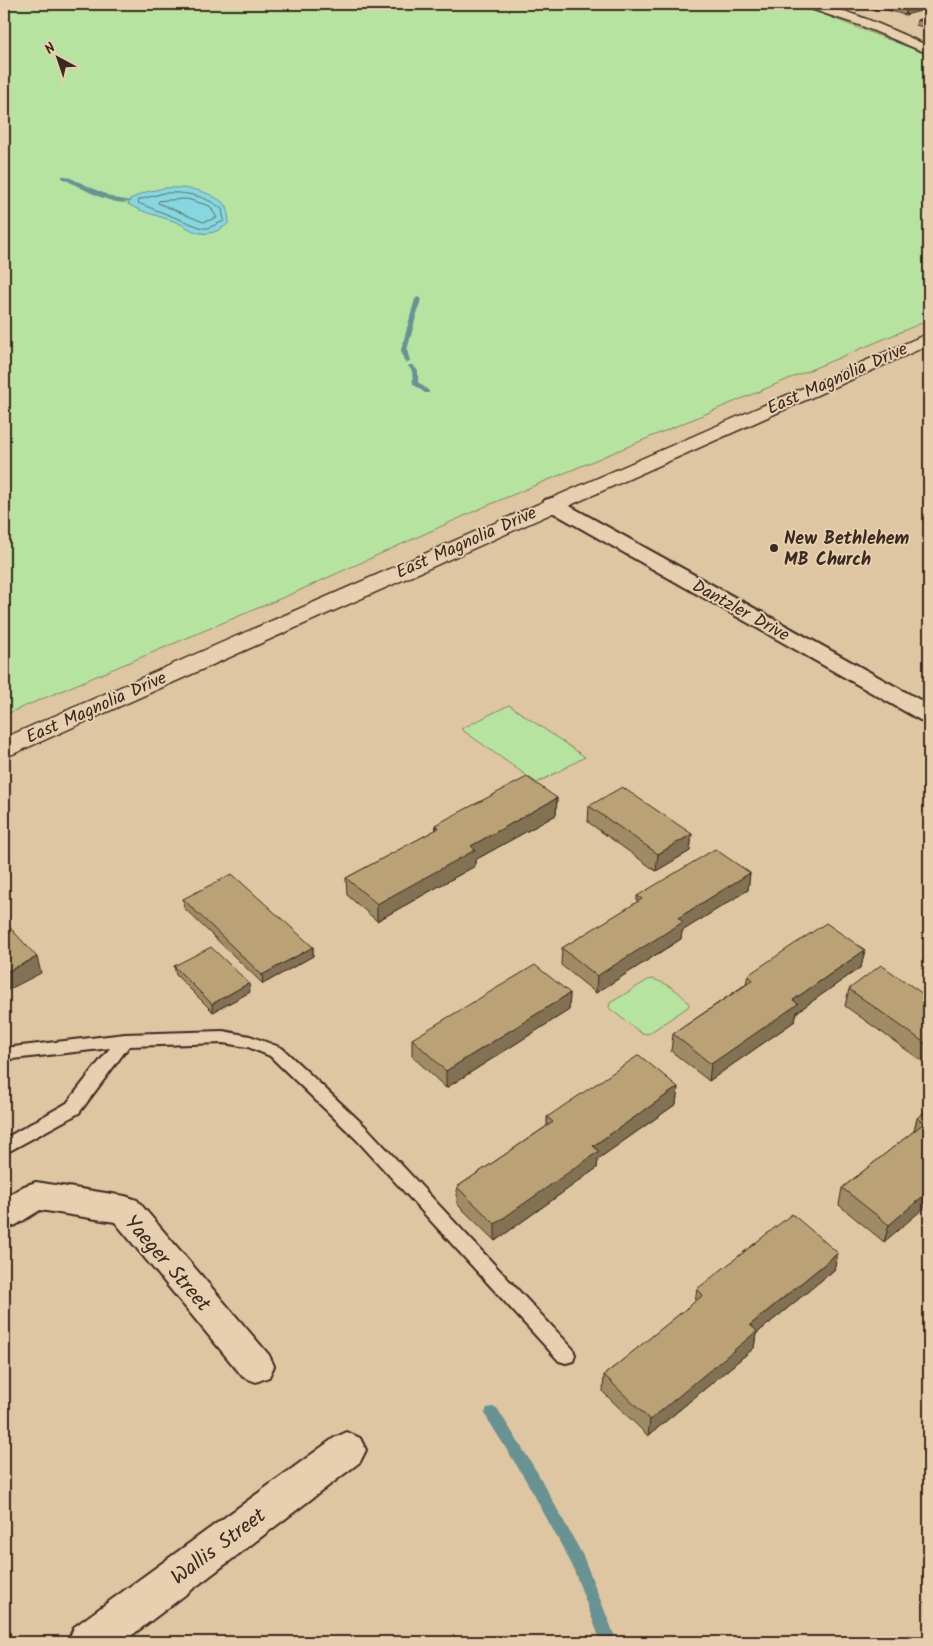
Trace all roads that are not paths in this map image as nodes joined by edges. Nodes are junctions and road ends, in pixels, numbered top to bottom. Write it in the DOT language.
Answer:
graph roads {
  1 [pos="806,4"];
  2 [pos="929,50"];
  3 [pos="929,338"];
  4 [pos="552,504"];
  5 [pos="929,715"];
  6 [pos="4,748"];
  7 [pos="125,1040"];
  8 [pos="4,1054"];
  9 [pos="4,1147"];
  10 [pos="4,1215"];
  11 [pos="566,1355"];
  12 [pos="256,1366"];
  13 [pos="347,1450"];
  14 [pos="89,1642"];
  1 -- 2 [label="main road"];
  3 -- 4 [label="main road, East Magnolia Drive"];
  4 -- 5 [label="street, Dantzler Drive"];
  4 -- 6 [label="main road, East Magnolia Drive"];
  7 -- 8 [label="lane"];
  7 -- 9 [label="lane"];
  7 -- 11 [label="lane"];
  10 -- 12 [label="street, Yaeger Street"];
  13 -- 14 [label="street, Wallis Street"];
}
